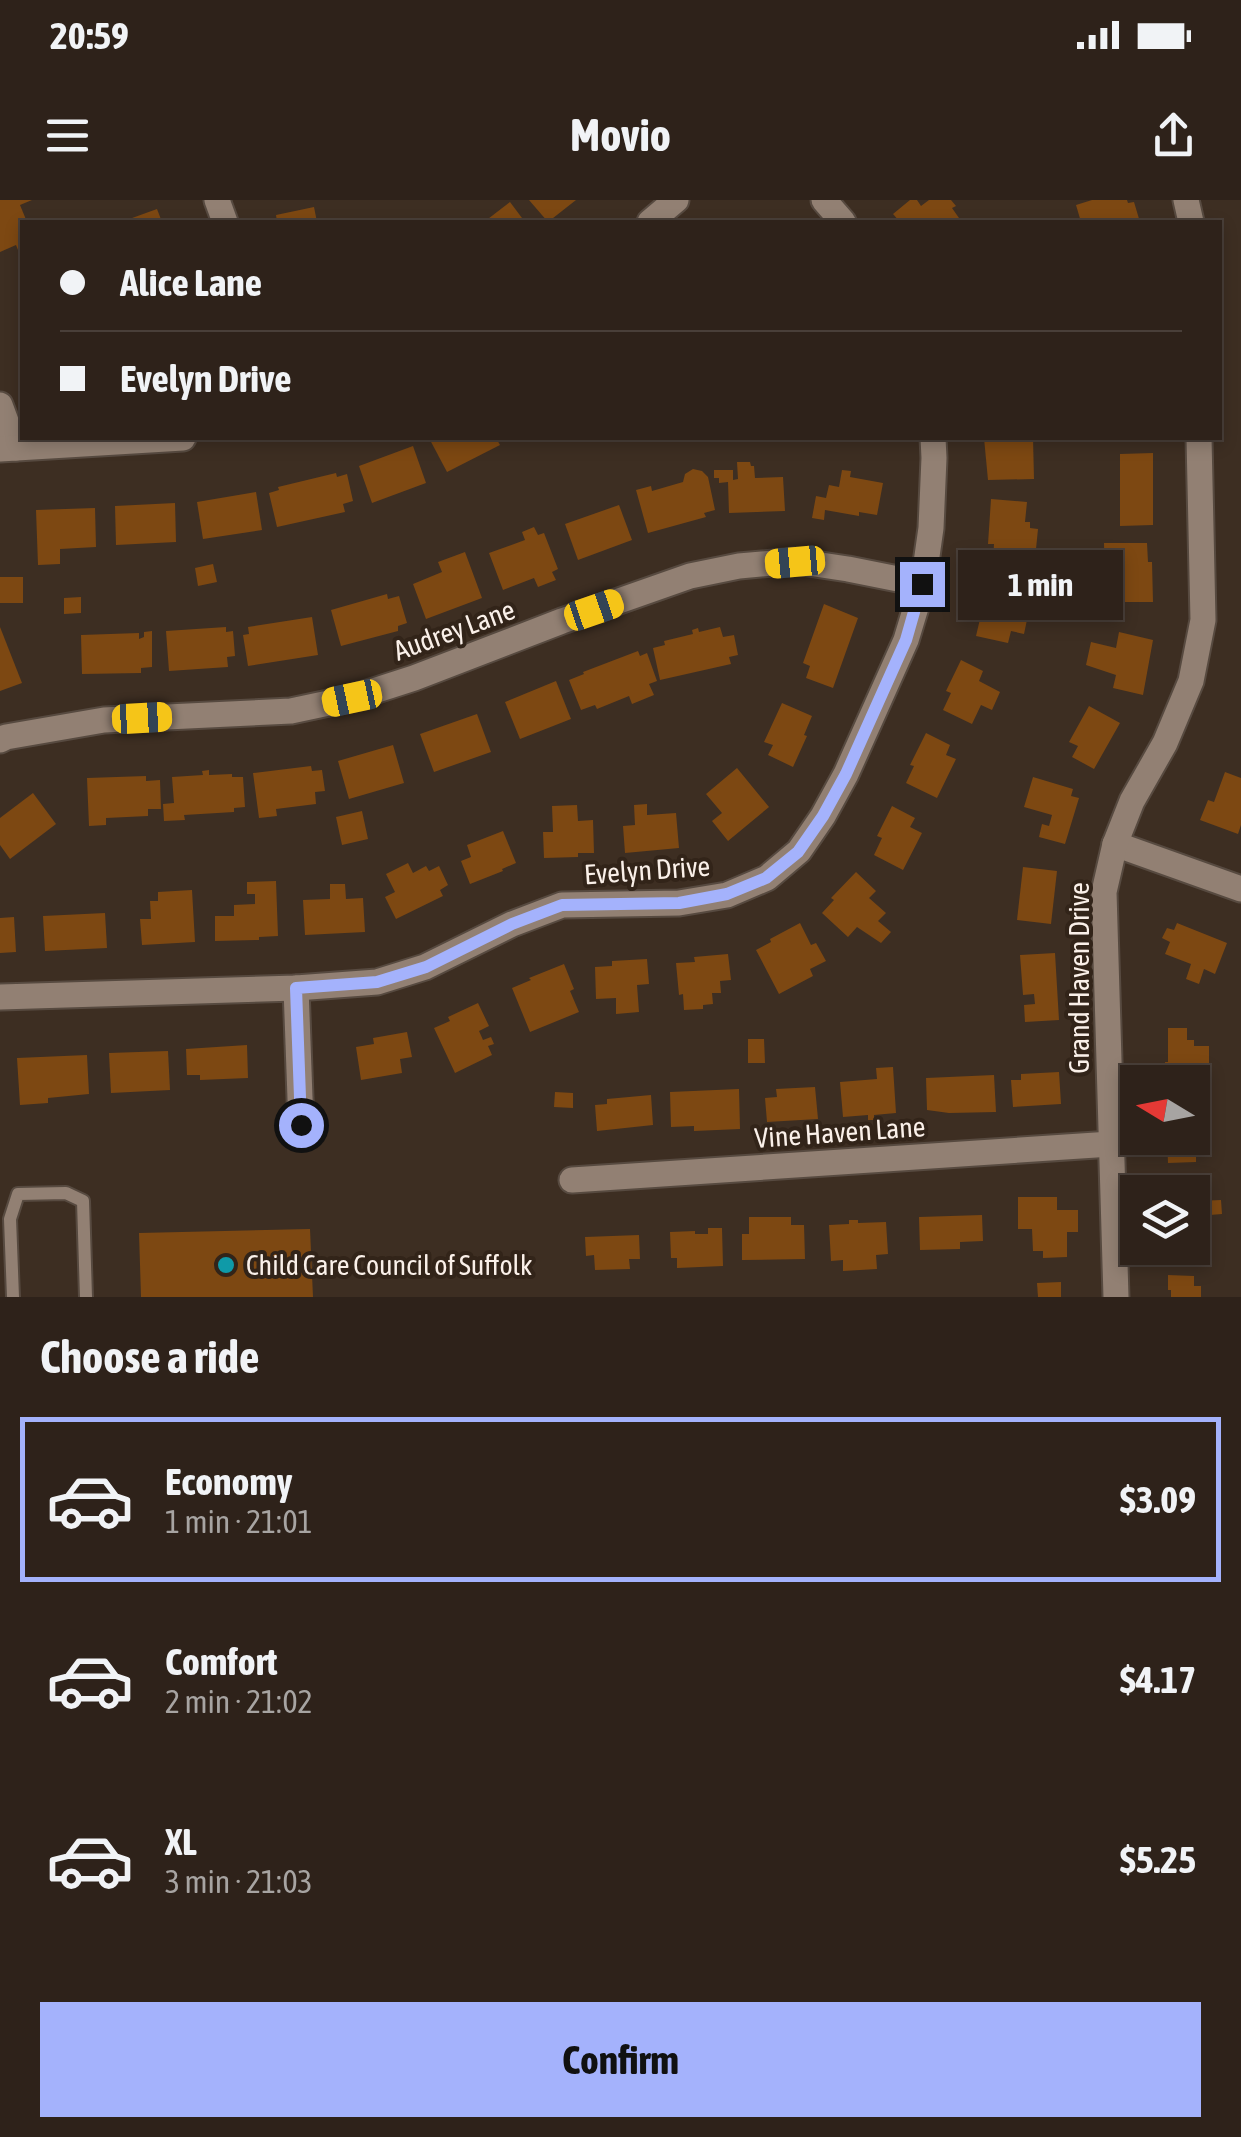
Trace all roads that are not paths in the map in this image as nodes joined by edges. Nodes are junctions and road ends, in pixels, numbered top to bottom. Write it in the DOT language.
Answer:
graph roads {
  1 [pos="676,200"];
  2 [pos="824,200"];
  3 [pos="652,220"];
  4 [pos="841,220"];
  5 [pos="0,404"];
  6 [pos="148,440"];
  7 [pos="932,440"];
  8 [pos="1199,440"];
  9 [pos="8,448"];
  10 [pos="922,584"];
  11 [pos="0,740"];
  12 [pos="1115,844"];
  13 [pos="1241,889"];
  14 [pos="296,988"];
  15 [pos="0,998"];
  16 [pos="301,1125"];
  17 [pos="1111,1144"];
  18 [pos="572,1180"];
  19 [pos="13,1297"];
  20 [pos="86,1297"];
  21 [pos="1116,1297"];
  1 -- 3 [label="street"];
  2 -- 4 [label="street"];
  5 -- 9 [label="street"];
  6 -- 9 [label="street"];
  7 -- 10 [label="street, Evelyn Drive"];
  8 -- 12 [label="street, Grand Haven Drive"];
  10 -- 11 [label="street, Audrey Lane"];
  10 -- 14 [label="street, Evelyn Drive"];
  12 -- 13 [label="street"];
  12 -- 17 [label="street, Grand Haven Drive"];
  14 -- 15 [label="street, Evelyn Drive"];
  14 -- 16 [label="street"];
  17 -- 18 [label="street, Vine Haven Lane"];
  17 -- 21 [label="street, Grand Haven Drive"];
  19 -- 20 [label="lane"];
}
